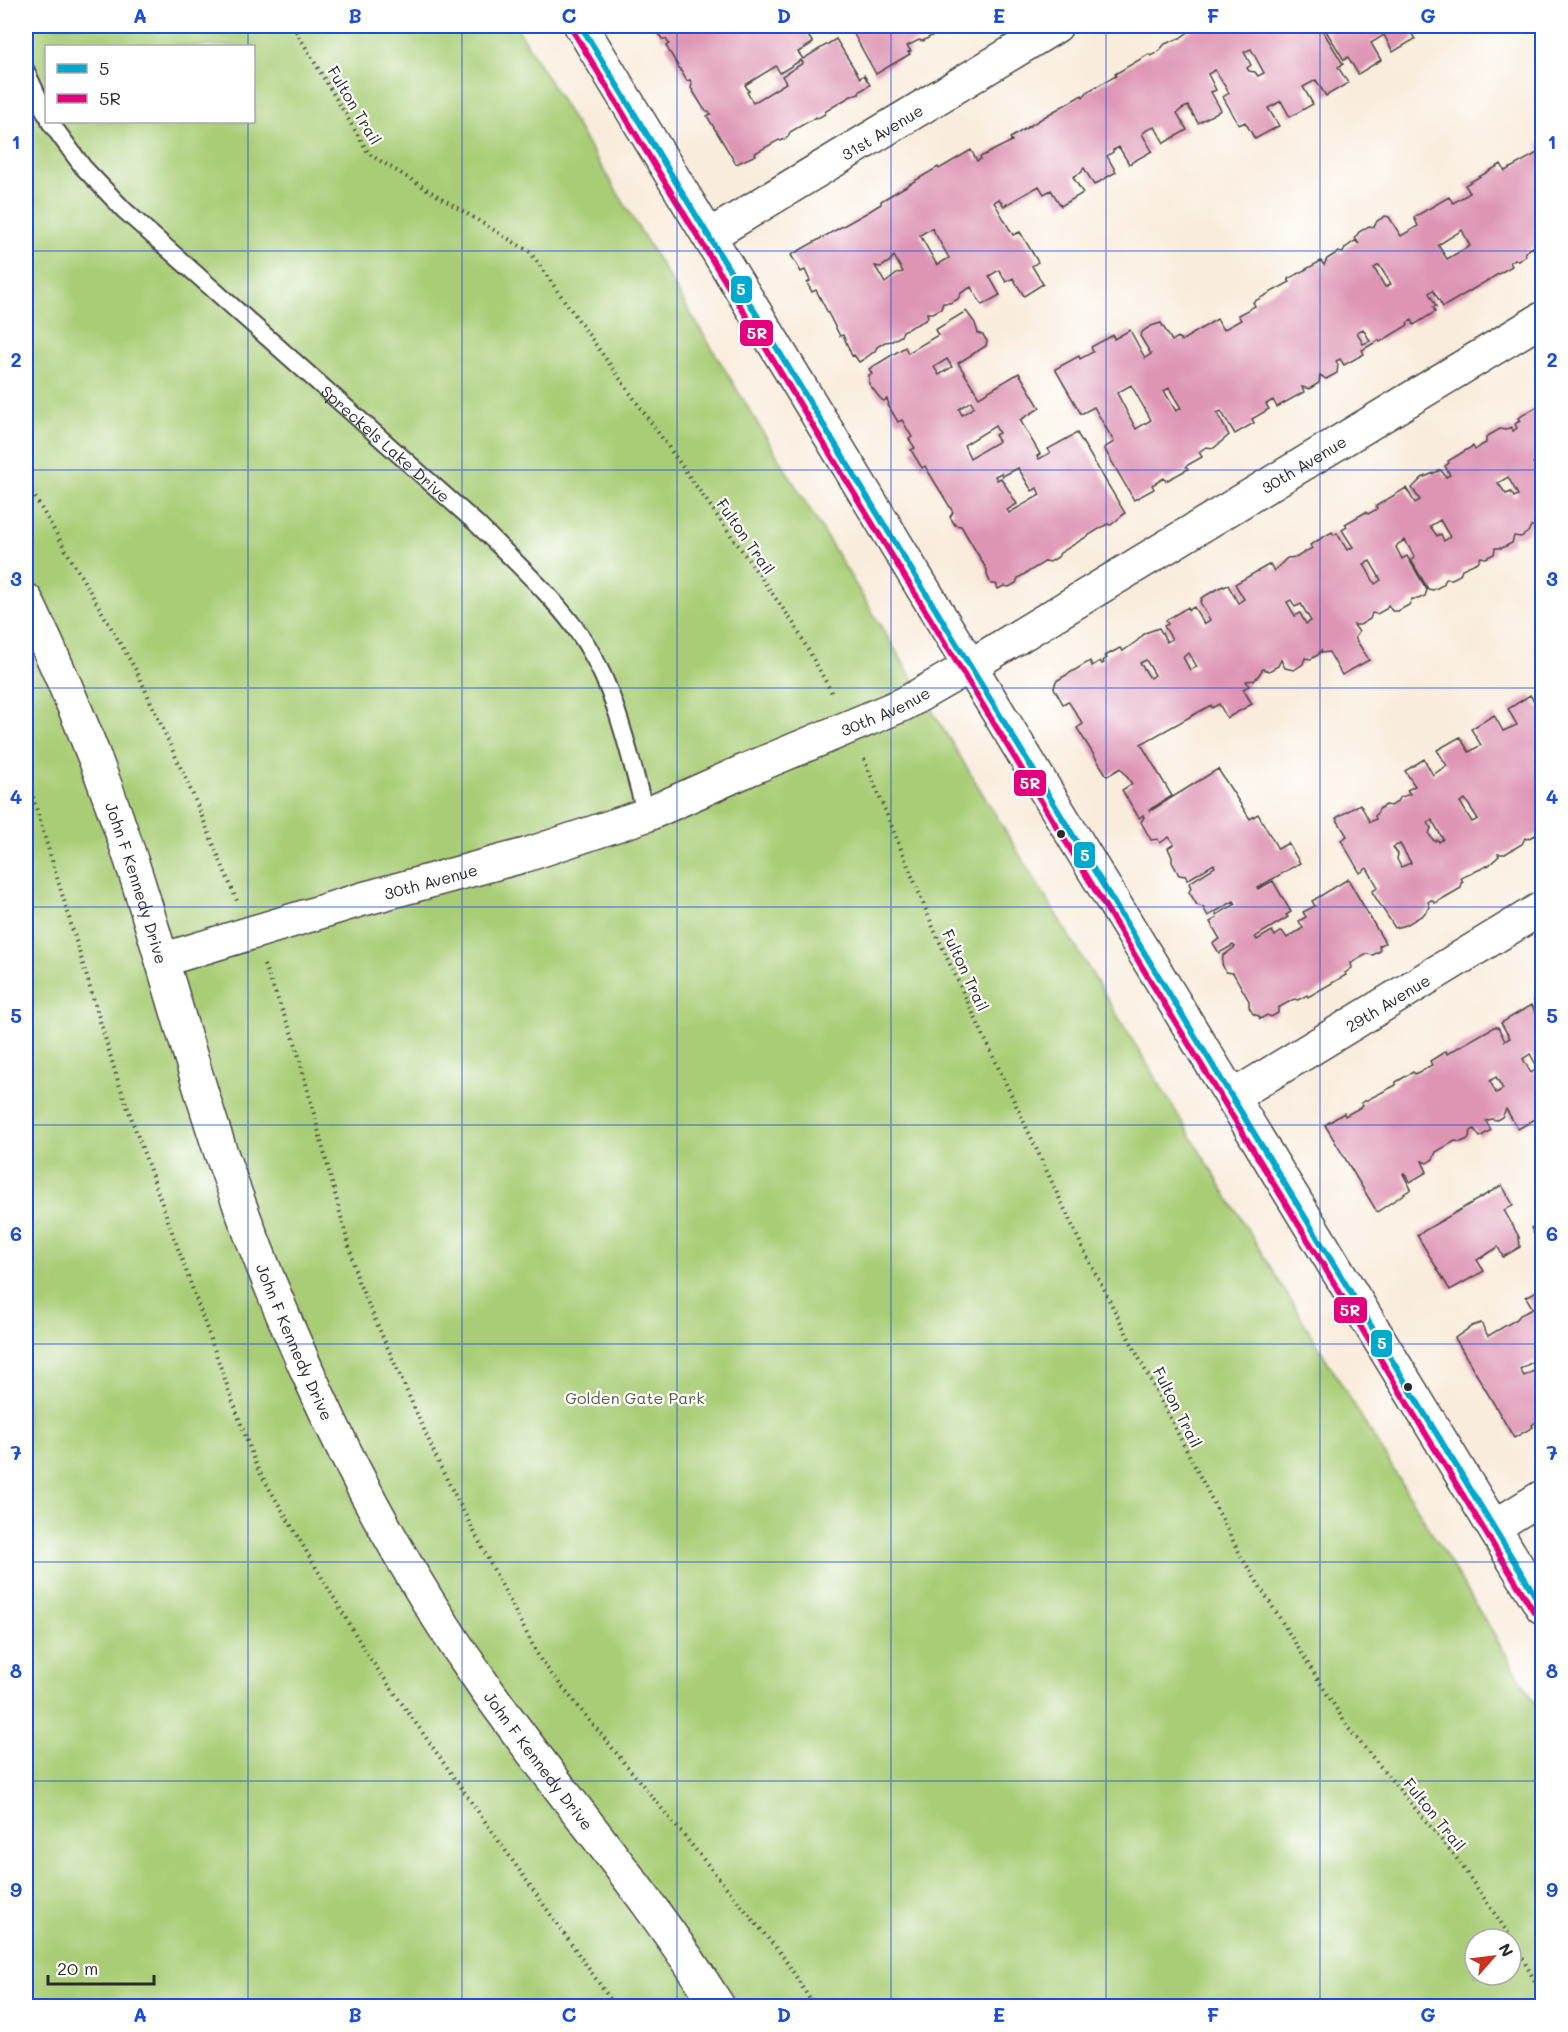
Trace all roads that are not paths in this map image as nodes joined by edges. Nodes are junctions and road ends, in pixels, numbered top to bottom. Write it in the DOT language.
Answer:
graph roads {
  1 [pos="581,26"];
  2 [pos="1056,26"];
  3 [pos="26,70"];
  4 [pos="45,112"];
  5 [pos="51,123"];
  6 [pos="709,236"];
  7 [pos="1542,319"];
  8 [pos="26,600"];
  9 [pos="970,666"];
  10 [pos="646,815"];
  11 [pos="1542,908"];
  12 [pos="162,960"];
  13 [pos="1232,1097"];
  14 [pos="1542,1497"];
  15 [pos="1494,1527"];
  16 [pos="1542,1607"];
  17 [pos="718,2007"];
  1 -- 6 [label="street"];
  2 -- 6 [label="street, 31st Avenue"];
  3 -- 4 [label="lane"];
  5 -- 10 [label="lane, Spreckels Lake Drive"];
  6 -- 9 [label="street"];
  7 -- 9 [label="street, 30th Avenue"];
  8 -- 12 [label="street, John F Kennedy Drive"];
  9 -- 10 [label="street, 30th Avenue"];
  9 -- 13 [label="street"];
  10 -- 12 [label="street, 30th Avenue"];
  11 -- 13 [label="street, 29th Avenue"];
  12 -- 17 [label="street, John F Kennedy Drive"];
  13 -- 15 [label="street"];
  14 -- 15 [label="street"];
  15 -- 16 [label="street"];
}
